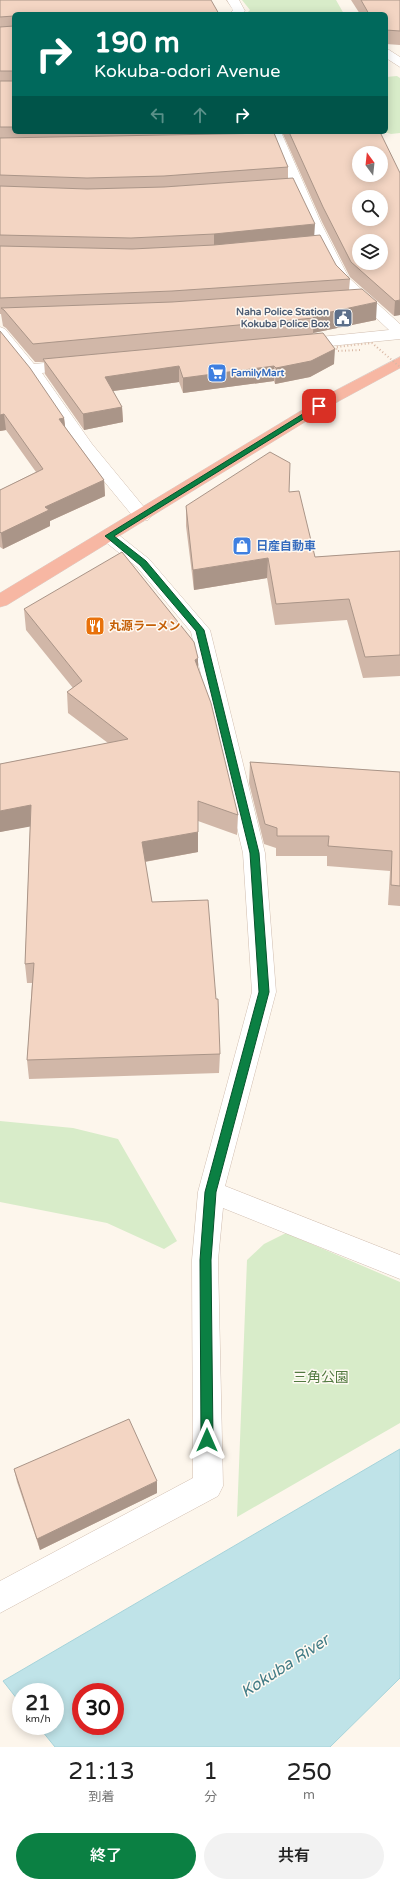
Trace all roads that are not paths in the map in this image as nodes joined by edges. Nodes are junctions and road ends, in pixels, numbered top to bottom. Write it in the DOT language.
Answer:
graph roads {
  1 [pos="233,0"];
  2 [pos="238,12"];
  3 [pos="388,54"];
  4 [pos="400,63"];
  5 [pos="276,137"];
  6 [pos="263,142"];
  7 [pos="298,187"];
  8 [pos="282,188"];
  9 [pos="324,244"];
  10 [pos="309,246"];
  11 [pos="366,300"];
  12 [pos="342,302"];
  13 [pos="3,324"];
  14 [pos="400,333"];
  15 [pos="284,346"];
  16 [pos="400,362"];
  17 [pos="92,364"];
  18 [pos="30,369"];
  19 [pos="142,516"];
  20 [pos="109,536"];
  21 [pos="0,601"];
  22 [pos="211,1192"];
  23 [pos="400,1267"];
  24 [pos="0,1598"];
  1 -- 2 [label="street"];
  3 -- 4 [label="street"];
  5 -- 6 [label="street"];
  5 -- 7 [label="street"];
  7 -- 8 [label="street"];
  7 -- 9 [label="street"];
  9 -- 10 [label="street"];
  9 -- 11 [label="street"];
  11 -- 12 [label="street"];
  11 -- 14 [label="street"];
  13 -- 18 [label="street"];
  14 -- 15 [label="street"];
  16 -- 19 [label="highway"];
  17 -- 18 [label="street"];
  18 -- 19 [label="street"];
  19 -- 20 [label="highway"];
  20 -- 21 [label="highway"];
  20 -- 22 [label="street"];
  22 -- 23 [label="street"];
  22 -- 24 [label="street"];
}
